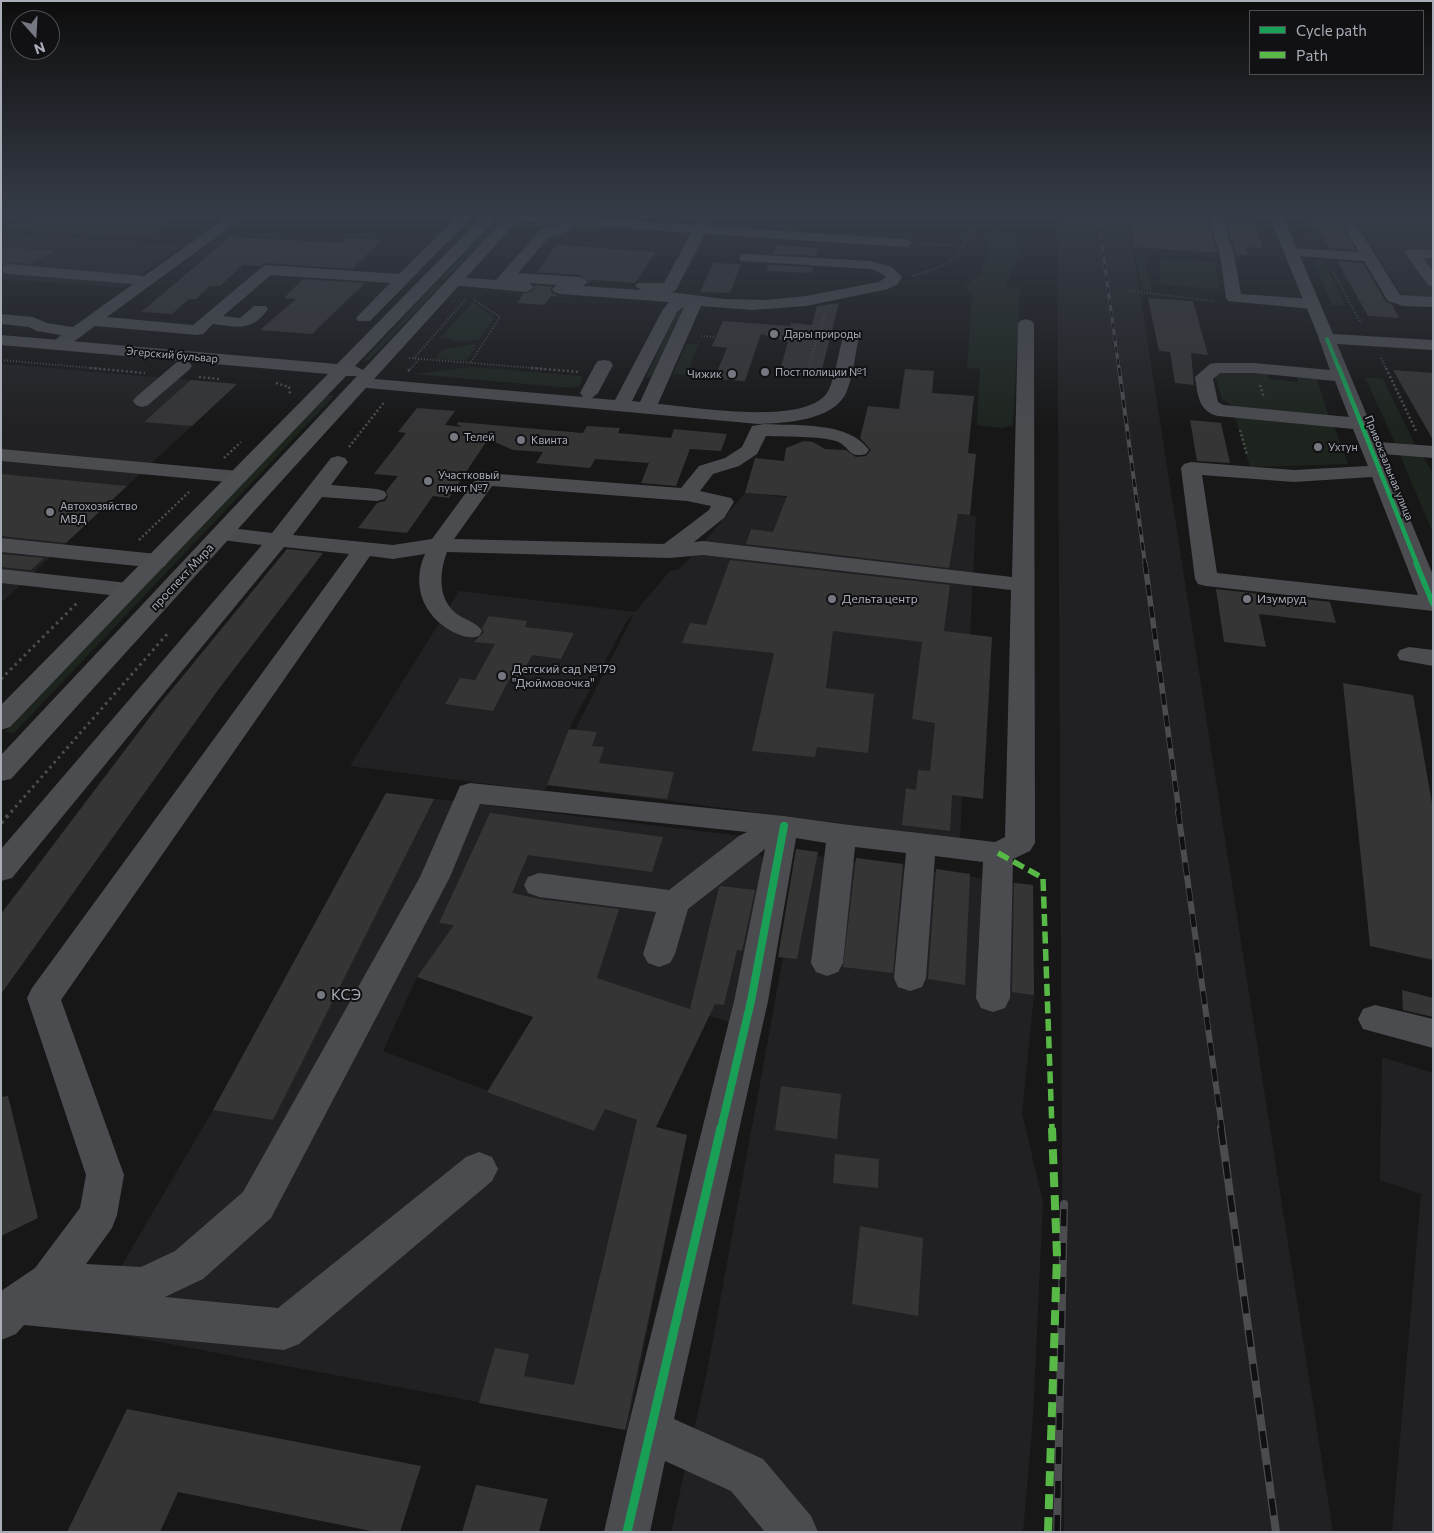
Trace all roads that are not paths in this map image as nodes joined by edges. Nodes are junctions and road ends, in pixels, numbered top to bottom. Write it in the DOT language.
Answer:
graph roads {
  1 [pos="139,288"];
  2 [pos="247,288"];
  3 [pos="394,288"];
  4 [pos="422,288"];
  5 [pos="450,288"];
  6 [pos="550,288"];
  7 [pos="874,288"];
  8 [pos="1232,288"];
  9 [pos="1305,288"];
  10 [pos="1387,288"];
  11 [pos="560,289"];
  12 [pos="690,301"];
  13 [pos="1433,302"];
  14 [pos="1312,304"];
  15 [pos="568,308"];
  16 [pos="260,309"];
  17 [pos="364,318"];
  18 [pos="1,319"];
  19 [pos="92,321"];
  20 [pos="1026,324"];
  21 [pos="203,325"];
  22 [pos="76,332"];
  23 [pos="850,337"];
  24 [pos="1327,339"];
  25 [pos="1,340"];
  26 [pos="1433,345"];
  27 [pos="1,348"];
  28 [pos="53,348"];
  29 [pos="182,359"];
  30 [pos="601,370"];
  31 [pos="337,375"];
  32 [pos="1342,376"];
  33 [pos="367,378"];
  34 [pos="589,394"];
  35 [pos="389,396"];
  36 [pos="142,401"];
  37 [pos="623,401"];
  38 [pos="649,403"];
  39 [pos="1360,424"];
  40 [pos="759,430"];
  41 [pos="1369,447"];
  42 [pos="859,450"];
  43 [pos="1430,451"];
  44 [pos="1,454"];
  45 [pos="338,462"];
  46 [pos="1379,471"];
  47 [pos="238,477"];
  48 [pos="316,490"];
  49 [pos="377,495"];
  50 [pos="688,495"];
  51 [pos="222,534"];
  52 [pos="278,540"];
  53 [pos="1,545"];
  54 [pos="438,545"];
  55 [pos="364,549"];
  56 [pos="669,550"];
  57 [pos="157,561"];
  58 [pos="1,576"];
  59 [pos="1024,586"];
  60 [pos="128,590"];
  61 [pos="1433,604"];
  62 [pos="470,631"];
  63 [pos="1409,655"];
  64 [pos="1433,658"];
  65 [pos="1,721"];
  66 [pos="4,766"];
  67 [pos="784,826"];
  68 [pos="842,835"];
  69 [pos="921,845"];
  70 [pos="998,853"];
  71 [pos="1,870"];
  72 [pos="539,885"];
  73 [pos="674,903"];
  74 [pos="658,954"];
  75 [pos="828,963"];
  76 [pos="910,978"];
  77 [pos="994,998"];
  78 [pos="1375,1019"];
  79 [pos="1433,1034"];
  80 [pos="479,1169"];
  81 [pos="49,1282"];
  82 [pos="9,1312"];
  83 [pos="649,1431"];
  84 [pos="627,1532"];
  85 [pos="795,1532"];
  1 -- 19 [label="street"];
  2 -- 21 [label="street"];
  3 -- 17 [label="street"];
  4 -- 31 [label="main road"];
  5 -- 33 [label="main road, проспект Мира"];
  6 -- 11 [label="street"];
  7 -- 12 [label="street"];
  8 -- 14 [label="street"];
  9 -- 14 [label="main road, Привокзальная улица"];
  10 -- 13 [label="street"];
  11 -- 12 [label="street"];
  11 -- 15 [label="street"];
  12 -- 37 [label="street"];
  12 -- 38 [label="street"];
  14 -- 24 [label="main road, Привокзальная улица"];
  16 -- 21 [label="street"];
  18 -- 22 [label="street"];
  19 -- 21 [label="street"];
  19 -- 22 [label="street"];
  20 -- 59 [label="street"];
  21 -- 29 [label="street"];
  22 -- 28 [label="street"];
  23 -- 38 [label="street"];
  24 -- 26 [label="main road"];
  24 -- 32 [label="street, Привокзальная улица"];
  25 -- 28 [label="main road, Эгерский бульвар"];
  27 -- 28 [label="main road, Эгерский бульвар"];
  28 -- 29 [label="main road, Эгерский бульвар"];
  29 -- 31 [label="main road, Эгерский бульвар"];
  29 -- 36 [label="street"];
  30 -- 34 [label="street"];
  31 -- 33 [label="main road, Эгерский бульвар"];
  31 -- 47 [label="main road"];
  32 -- 39 [label="street, Привокзальная улица"];
  32 -- 39 [label="street"];
  33 -- 34 [label="street"];
  33 -- 37 [label="street"];
  33 -- 51 [label="main road, проспект Мира"];
  34 -- 37 [label="street"];
  35 -- 40 [label="street"];
  37 -- 38 [label="street"];
  39 -- 41 [label="street, Привокзальная улица"];
  40 -- 42 [label="street"];
  40 -- 50 [label="street"];
  41 -- 43 [label="street"];
  41 -- 46 [label="street, Привокзальная улица"];
  44 -- 47 [label="street"];
  45 -- 48 [label="street"];
  46 -- 61 [label="street, Привокзальная улица"];
  46 -- 61 [label="street"];
  47 -- 57 [label="main road"];
  48 -- 49 [label="street"];
  48 -- 52 [label="street"];
  50 -- 54 [label="street"];
  50 -- 56 [label="street"];
  51 -- 52 [label="street"];
  51 -- 66 [label="main road, проспект Мира"];
  52 -- 55 [label="street"];
  52 -- 71 [label="street"];
  53 -- 57 [label="street"];
  54 -- 55 [label="street"];
  54 -- 56 [label="street"];
  54 -- 62 [label="street"];
  55 -- 81 [label="street"];
  56 -- 59 [label="street"];
  57 -- 60 [label="main road"];
  58 -- 60 [label="street"];
  59 -- 70 [label="street"];
  60 -- 65 [label="main road"];
  63 -- 64 [label="street"];
  67 -- 68 [label="street"];
  67 -- 73 [label="street"];
  67 -- 81 [label="street"];
  67 -- 83 [label="street"];
  68 -- 69 [label="street"];
  68 -- 75 [label="street"];
  69 -- 70 [label="street"];
  69 -- 76 [label="street"];
  70 -- 77 [label="street"];
  72 -- 73 [label="street"];
  73 -- 74 [label="street"];
  78 -- 79 [label="street"];
  80 -- 82 [label="street"];
  81 -- 82 [label="street"];
  83 -- 84 [label="street"];
  83 -- 85 [label="street"];
}
